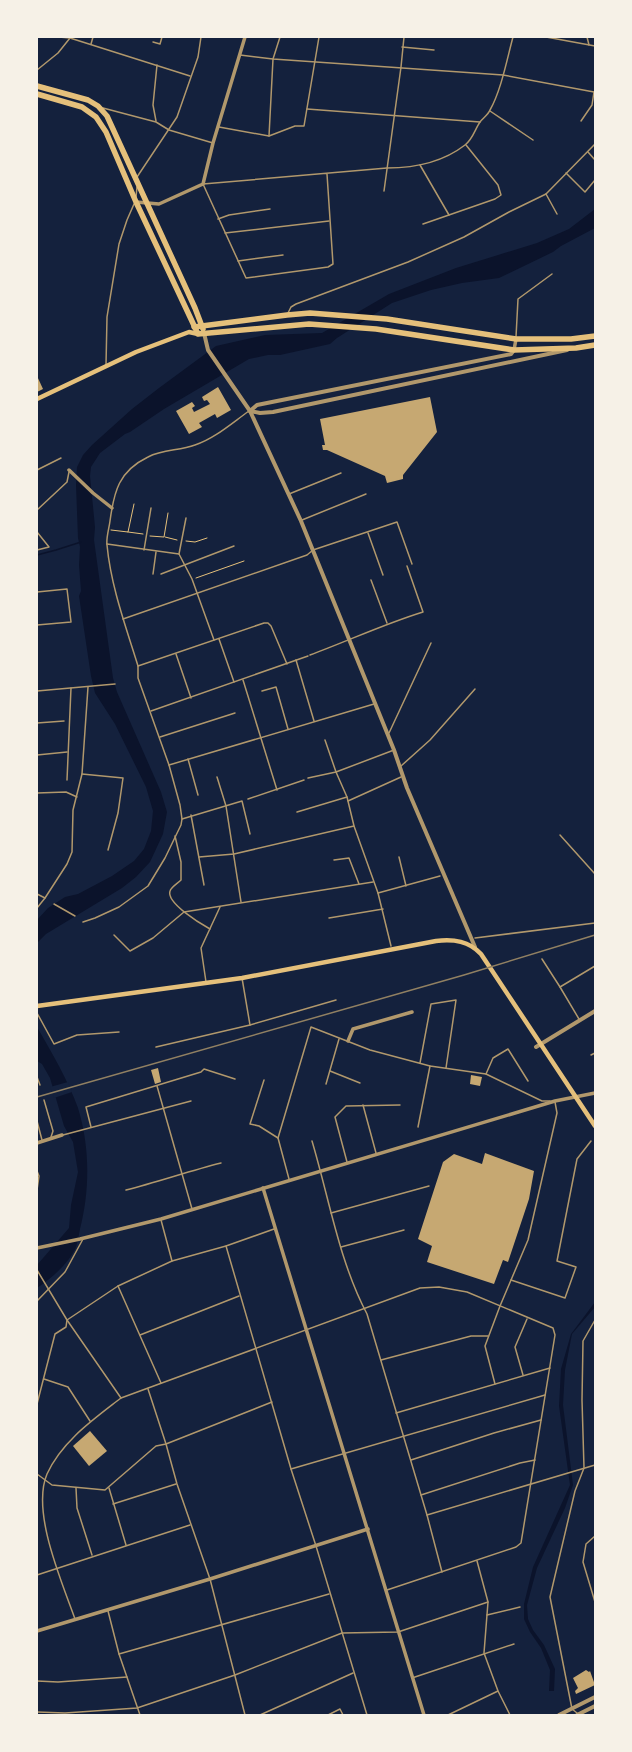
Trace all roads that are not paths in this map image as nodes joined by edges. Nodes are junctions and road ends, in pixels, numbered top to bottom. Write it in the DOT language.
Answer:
graph roads {
  1 [pos="59,37"];
  2 [pos="94,37"];
  3 [pos="162,37"];
  4 [pos="201,37"];
  5 [pos="244,37"];
  6 [pos="280,37"];
  7 [pos="319,37"];
  8 [pos="404,37"];
  9 [pos="513,37"];
  10 [pos="546,37"];
  11 [pos="587,37"];
  12 [pos="70,38"];
  13 [pos="153,42"];
  14 [pos="91,44"];
  15 [pos="589,45"];
  16 [pos="595,46"];
  17 [pos="402,47"];
  18 [pos="434,50"];
  19 [pos="240,55"];
  20 [pos="273,59"];
  21 [pos="316,62"];
  22 [pos="157,66"];
  23 [pos="401,67"];
  24 [pos="37,70"];
  25 [pos="503,75"];
  26 [pos="190,76"];
  27 [pos="37,86"];
  28 [pos="594,91"];
  29 [pos="37,94"];
  30 [pos="98,106"];
  31 [pos="307,108"];
  32 [pos="490,111"];
  33 [pos="395,116"];
  34 [pos="581,121"];
  35 [pos="156,122"];
  36 [pos="480,122"];
  37 [pos="218,127"];
  38 [pos="169,130"];
  39 [pos="269,136"];
  40 [pos="533,140"];
  41 [pos="213,143"];
  42 [pos="465,144"];
  43 [pos="595,144"];
  44 [pos="588,152"];
  45 [pos="595,160"];
  46 [pos="420,165"];
  47 [pos="387,168"];
  48 [pos="566,173"];
  49 [pos="327,174"];
  50 [pos="136,178"];
  51 [pos="595,180"];
  52 [pos="203,184"];
  53 [pos="384,191"];
  54 [pos="546,194"];
  55 [pos="136,202"];
  56 [pos="148,204"];
  57 [pos="270,210"];
  58 [pos="557,214"];
  59 [pos="449,215"];
  60 [pos="218,219"];
  61 [pos="329,221"];
  62 [pos="423,224"];
  63 [pos="225,233"];
  64 [pos="284,255"];
  65 [pos="238,261"];
  66 [pos="552,274"];
  67 [pos="287,315"];
  68 [pos="202,326"];
  69 [pos="194,327"];
  70 [pos="189,332"];
  71 [pos="204,333"];
  72 [pos="198,334"];
  73 [pos="595,336"];
  74 [pos="516,339"];
  75 [pos="205,341"];
  76 [pos="595,345"];
  77 [pos="576,348"];
  78 [pos="514,350"];
  79 [pos="106,366"];
  80 [pos="37,399"];
  81 [pos="250,411"];
  82 [pos="61,458"];
  83 [pos="37,470"];
  84 [pos="69,470"];
  85 [pos="341,473"];
  86 [pos="288,494"];
  87 [pos="366,494"];
  88 [pos="112,508"];
  89 [pos="151,508"];
  90 [pos="37,510"];
  91 [pos="186,518"];
  92 [pos="301,521"];
  93 [pos="37,532"];
  94 [pos="368,533"];
  95 [pos="107,544"];
  96 [pos="234,546"];
  97 [pos="37,550"];
  98 [pos="144,550"];
  99 [pos="313,550"];
  100 [pos="156,552"];
  101 [pos="179,554"];
  102 [pos="186,564"];
  103 [pos="412,564"];
  104 [pos="407,566"];
  105 [pos="153,574"];
  106 [pos="160,574"];
  107 [pos="383,575"];
  108 [pos="371,580"];
  109 [pos="37,592"];
  110 [pos="196,592"];
  111 [pos="123,619"];
  112 [pos="387,623"];
  113 [pos="37,625"];
  114 [pos="219,639"];
  115 [pos="214,640"];
  116 [pos="350,640"];
  117 [pos="431,642"];
  118 [pos="176,654"];
  119 [pos="296,660"];
  120 [pos="287,664"];
  121 [pos="138,666"];
  122 [pos="243,680"];
  123 [pos="234,682"];
  124 [pos="115,684"];
  125 [pos="88,687"];
  126 [pos="71,688"];
  127 [pos="475,689"];
  128 [pos="262,690"];
  129 [pos="37,691"];
  130 [pos="191,698"];
  131 [pos="374,704"];
  132 [pos="151,711"];
  133 [pos="235,712"];
  134 [pos="64,721"];
  135 [pos="314,721"];
  136 [pos="37,723"];
  137 [pos="288,729"];
  138 [pos="388,735"];
  139 [pos="160,737"];
  140 [pos="260,737"];
  141 [pos="326,740"];
  142 [pos="394,750"];
  143 [pos="67,752"];
  144 [pos="37,754"];
  145 [pos="188,759"];
  146 [pos="169,765"];
  147 [pos="400,767"];
  148 [pos="336,772"];
  149 [pos="82,774"];
  150 [pos="217,777"];
  151 [pos="401,777"];
  152 [pos="308,778"];
  153 [pos="67,780"];
  154 [pos="304,780"];
  155 [pos="277,790"];
  156 [pos="37,793"];
  157 [pos="198,795"];
  158 [pos="77,797"];
  159 [pos="347,797"];
  160 [pos="248,799"];
  161 [pos="348,801"];
  162 [pos="226,806"];
  163 [pos="297,812"];
  164 [pos="191,816"];
  165 [pos="182,818"];
  166 [pos="354,826"];
  167 [pos="250,834"];
  168 [pos="560,835"];
  169 [pos="175,836"];
  170 [pos="108,850"];
  171 [pos="234,854"];
  172 [pos="199,857"];
  173 [pos="399,857"];
  174 [pos="334,860"];
  175 [pos="595,874"];
  176 [pos="440,876"];
  177 [pos="373,882"];
  178 [pos="359,884"];
  179 [pos="204,885"];
  180 [pos="406,886"];
  181 [pos="378,893"];
  182 [pos="37,894"];
  183 [pos="45,898"];
  184 [pos="240,902"];
  185 [pos="54,904"];
  186 [pos="220,907"];
  187 [pos="37,908"];
  188 [pos="383,909"];
  189 [pos="184,912"];
  190 [pos="76,916"];
  191 [pos="328,918"];
  192 [pos="82,922"];
  193 [pos="595,923"];
  194 [pos="210,930"];
  195 [pos="114,935"];
  196 [pos="475,938"];
  197 [pos="391,946"];
  198 [pos="475,947"];
  199 [pos="542,959"];
  200 [pos="595,966"];
  201 [pos="242,978"];
  202 [pos="206,984"];
  203 [pos="560,986"];
  204 [pos="336,1000"];
  205 [pos="37,1006"];
  206 [pos="595,1011"];
  207 [pos="412,1012"];
  208 [pos="37,1013"];
  209 [pos="579,1020"];
  210 [pos="250,1025"];
  211 [pos="119,1032"];
  212 [pos="339,1039"];
  213 [pos="348,1041"];
  214 [pos="156,1047"];
  215 [pos="536,1047"];
  216 [pos="595,1053"];
  217 [pos="591,1055"];
  218 [pos="420,1063"];
  219 [pos="430,1066"];
  220 [pos="446,1068"];
  221 [pos="330,1071"];
  222 [pos="486,1074"];
  223 [pos="37,1077"];
  224 [pos="235,1079"];
  225 [pos="264,1080"];
  226 [pos="528,1081"];
  227 [pos="360,1083"];
  228 [pos="40,1084"];
  229 [pos="326,1084"];
  230 [pos="157,1086"];
  231 [pos="595,1093"];
  232 [pos="576,1098"];
  233 [pos="44,1100"];
  234 [pos="191,1100"];
  235 [pos="555,1101"];
  236 [pos="400,1104"];
  237 [pos="363,1105"];
  238 [pos="163,1107"];
  239 [pos="37,1121"];
  240 [pos="418,1126"];
  241 [pos="595,1126"];
  242 [pos="91,1127"];
  243 [pos="62,1135"];
  244 [pos="278,1138"];
  245 [pos="51,1139"];
  246 [pos="42,1141"];
  247 [pos="312,1141"];
  248 [pos="591,1141"];
  249 [pos="37,1143"];
  250 [pos="377,1155"];
  251 [pos="347,1162"];
  252 [pos="221,1163"];
  253 [pos="37,1171"];
  254 [pos="321,1171"];
  255 [pos="182,1172"];
  256 [pos="289,1179"];
  257 [pos="429,1186"];
  258 [pos="263,1188"];
  259 [pos="37,1190"];
  260 [pos="126,1190"];
  261 [pos="192,1209"];
  262 [pos="332,1213"];
  263 [pos="160,1219"];
  264 [pos="276,1228"];
  265 [pos="404,1230"];
  266 [pos="82,1239"];
  267 [pos="226,1246"];
  268 [pos="341,1247"];
  269 [pos="37,1248"];
  270 [pos="172,1261"];
  271 [pos="37,1270"];
  272 [pos="511,1280"];
  273 [pos="118,1286"];
  274 [pos="47,1289"];
  275 [pos="239,1296"];
  276 [pos="37,1301"];
  277 [pos="500,1306"];
  278 [pos="364,1308"];
  279 [pos="528,1318"];
  280 [pos="67,1320"];
  281 [pos="595,1320"];
  282 [pos="307,1329"];
  283 [pos="140,1335"];
  284 [pos="488,1336"];
  285 [pos="255,1348"];
  286 [pos="381,1360"];
  287 [pos="550,1368"];
  288 [pos="523,1375"];
  289 [pos="44,1379"];
  290 [pos="161,1383"];
  291 [pos="495,1384"];
  292 [pos="148,1389"];
  293 [pos="545,1395"];
  294 [pos="121,1398"];
  295 [pos="272,1402"];
  296 [pos="37,1404"];
  297 [pos="396,1413"];
  298 [pos="541,1420"];
  299 [pos="90,1421"];
  300 [pos="403,1437"];
  301 [pos="166,1444"];
  302 [pos="345,1453"];
  303 [pos="411,1460"];
  304 [pos="536,1460"];
  305 [pos="595,1465"];
  306 [pos="584,1468"];
  307 [pos="291,1469"];
  308 [pos="37,1474"];
  309 [pos="46,1479"];
  310 [pos="532,1482"];
  311 [pos="177,1484"];
  312 [pos="76,1488"];
  313 [pos="109,1488"];
  314 [pos="421,1495"];
  315 [pos="113,1504"];
  316 [pos="427,1515"];
  317 [pos="190,1525"];
  318 [pos="368,1529"];
  319 [pos="595,1536"];
  320 [pos="126,1545"];
  321 [pos="316,1546"];
  322 [pos="92,1556"];
  323 [pos="477,1561"];
  324 [pos="58,1568"];
  325 [pos="442,1572"];
  326 [pos="37,1575"];
  327 [pos="210,1579"];
  328 [pos="385,1590"];
  329 [pos="330,1594"];
  330 [pos="595,1601"];
  331 [pos="488,1602"];
  332 [pos="520,1607"];
  333 [pos="108,1609"];
  334 [pos="487,1615"];
  335 [pos="75,1620"];
  336 [pos="221,1625"];
  337 [pos="37,1631"];
  338 [pos="398,1632"];
  339 [pos="342,1633"];
  340 [pos="514,1644"];
  341 [pos="484,1653"];
  342 [pos="120,1654"];
  343 [pos="353,1673"];
  344 [pos="235,1675"];
  345 [pos="127,1677"];
  346 [pos="412,1678"];
  347 [pos="37,1681"];
  348 [pos="498,1691"];
  349 [pos="595,1697"];
  350 [pos="595,1706"];
  351 [pos="137,1708"];
  352 [pos="572,1709"];
  353 [pos="37,1712"];
  354 [pos="367,1714"];
  355 [pos="140,1715"];
  356 [pos="246,1715"];
  357 [pos="260,1715"];
  358 [pos="328,1715"];
  359 [pos="343,1715"];
  360 [pos="364,1715"];
  361 [pos="424,1715"];
  362 [pos="448,1715"];
  363 [pos="510,1715"];
  364 [pos="559,1715"];
  365 [pos="578,1715"];
  1 -- 12 [label="lane"];
  2 -- 14 [label="lane"];
  3 -- 13 [label="lane"];
  4 -- 26 [label="lane"];
  5 -- 19 [label="street"];
  6 -- 20 [label="lane"];
  7 -- 21 [label="lane"];
  8 -- 17 [label="lane"];
  9 -- 25 [label="lane"];
  10 -- 15 [label="lane"];
  11 -- 15 [label="lane"];
  12 -- 14 [label="lane"];
  12 -- 24 [label="lane"];
  14 -- 22 [label="lane"];
  15 -- 16 [label="lane"];
  17 -- 18 [label="lane"];
  17 -- 23 [label="lane"];
  19 -- 20 [label="lane"];
  19 -- 37 [label="street"];
  20 -- 21 [label="lane"];
  20 -- 39 [label="lane"];
  21 -- 23 [label="lane"];
  21 -- 31 [label="lane"];
  22 -- 26 [label="lane"];
  22 -- 35 [label="lane"];
  23 -- 25 [label="lane"];
  23 -- 33 [label="lane"];
  25 -- 28 [label="lane"];
  25 -- 32 [label="lane"];
  26 -- 38 [label="lane"];
  27 -- 30 [label="main road"];
  28 -- 34 [label="lane"];
  29 -- 55 [label="main road"];
  30 -- 35 [label="lane"];
  30 -- 50 [label="main road"];
  31 -- 33 [label="lane"];
  31 -- 39 [label="lane"];
  32 -- 36 [label="lane"];
  32 -- 40 [label="lane"];
  33 -- 36 [label="lane"];
  33 -- 47 [label="lane"];
  35 -- 38 [label="lane"];
  36 -- 42 [label="lane"];
  37 -- 39 [label="lane"];
  37 -- 41 [label="street"];
  38 -- 41 [label="lane"];
  38 -- 50 [label="lane"];
  41 -- 52 [label="street"];
  42 -- 46 [label="lane"];
  42 -- 59 [label="lane"];
  43 -- 44 [label="lane"];
  44 -- 45 [label="lane"];
  44 -- 48 [label="lane"];
  46 -- 47 [label="lane"];
  46 -- 59 [label="lane"];
  47 -- 49 [label="lane"];
  47 -- 53 [label="lane"];
  48 -- 51 [label="lane"];
  48 -- 54 [label="lane"];
  49 -- 52 [label="lane"];
  49 -- 61 [label="lane"];
  50 -- 55 [label="lane"];
  50 -- 56 [label="main road"];
  52 -- 56 [label="street"];
  52 -- 60 [label="lane"];
  54 -- 58 [label="lane"];
  54 -- 67 [label="lane"];
  55 -- 56 [label="street"];
  55 -- 69 [label="main road"];
  55 -- 79 [label="lane"];
  56 -- 68 [label="main road"];
  57 -- 60 [label="lane"];
  59 -- 62 [label="lane"];
  60 -- 63 [label="lane"];
  61 -- 63 [label="lane"];
  61 -- 65 [label="lane"];
  63 -- 65 [label="lane"];
  64 -- 65 [label="lane"];
  66 -- 74 [label="lane"];
  67 -- 68 [label="main road"];
  67 -- 74 [label="main road"];
  68 -- 69 [label="main road"];
  68 -- 71 [label="main road"];
  69 -- 70 [label="main road"];
  69 -- 72 [label="main road"];
  70 -- 72 [label="main road"];
  70 -- 79 [label="main road"];
  71 -- 72 [label="main road"];
  71 -- 75 [label="street"];
  71 -- 78 [label="main road"];
  72 -- 75 [label="street"];
  73 -- 74 [label="main road"];
  74 -- 78 [label="street"];
  75 -- 81 [label="street"];
  76 -- 77 [label="main road"];
  77 -- 78 [label="main road"];
  77 -- 81 [label="street"];
  78 -- 81 [label="street"];
  79 -- 80 [label="main road"];
  81 -- 86 [label="street"];
  81 -- 88 [label="lane"];
  82 -- 83 [label="lane"];
  84 -- 88 [label="street"];
  84 -- 90 [label="lane"];
  85 -- 86 [label="lane"];
  86 -- 92 [label="street"];
  87 -- 92 [label="lane"];
  88 -- 95 [label="lane"];
  89 -- 98 [label="lane"];
  91 -- 101 [label="lane"];
  92 -- 99 [label="street"];
  93 -- 97 [label="lane"];
  94 -- 99 [label="lane"];
  94 -- 103 [label="lane"];
  94 -- 107 [label="lane"];
  95 -- 98 [label="lane"];
  95 -- 111 [label="lane"];
  96 -- 102 [label="lane"];
  98 -- 100 [label="lane"];
  99 -- 110 [label="lane"];
  99 -- 116 [label="street"];
  100 -- 101 [label="lane"];
  100 -- 105 [label="lane"];
  101 -- 102 [label="lane"];
  102 -- 106 [label="lane"];
  102 -- 110 [label="lane"];
  104 -- 112 [label="lane"];
  108 -- 112 [label="lane"];
  109 -- 113 [label="lane"];
  110 -- 111 [label="lane"];
  110 -- 115 [label="lane"];
  111 -- 121 [label="lane"];
  112 -- 116 [label="lane"];
  114 -- 115 [label="lane"];
  114 -- 120 [label="lane"];
  114 -- 123 [label="lane"];
  115 -- 118 [label="lane"];
  116 -- 119 [label="lane"];
  116 -- 131 [label="street"];
  117 -- 138 [label="lane"];
  118 -- 121 [label="lane"];
  118 -- 130 [label="lane"];
  119 -- 120 [label="lane"];
  119 -- 135 [label="lane"];
  120 -- 122 [label="lane"];
  121 -- 132 [label="lane"];
  122 -- 123 [label="lane"];
  122 -- 140 [label="lane"];
  123 -- 130 [label="lane"];
  124 -- 125 [label="lane"];
  125 -- 126 [label="lane"];
  125 -- 149 [label="lane"];
  126 -- 129 [label="lane"];
  126 -- 143 [label="lane"];
  127 -- 147 [label="lane"];
  128 -- 137 [label="lane"];
  130 -- 132 [label="lane"];
  131 -- 135 [label="lane"];
  131 -- 138 [label="street"];
  132 -- 139 [label="lane"];
  133 -- 139 [label="lane"];
  134 -- 136 [label="lane"];
  135 -- 137 [label="lane"];
  137 -- 140 [label="lane"];
  138 -- 142 [label="street"];
  139 -- 146 [label="lane"];
  140 -- 145 [label="lane"];
  140 -- 155 [label="lane"];
  141 -- 148 [label="lane"];
  142 -- 147 [label="street"];
  142 -- 148 [label="lane"];
  143 -- 144 [label="lane"];
  143 -- 153 [label="lane"];
  145 -- 146 [label="lane"];
  145 -- 157 [label="lane"];
  146 -- 165 [label="lane"];
  147 -- 198 [label="street"];
  148 -- 152 [label="lane"];
  148 -- 159 [label="lane"];
  149 -- 158 [label="lane"];
  149 -- 170 [label="lane"];
  150 -- 162 [label="lane"];
  151 -- 161 [label="lane"];
  154 -- 155 [label="lane"];
  155 -- 160 [label="lane"];
  156 -- 158 [label="lane"];
  158 -- 183 [label="lane"];
  159 -- 161 [label="lane"];
  159 -- 163 [label="lane"];
  161 -- 166 [label="lane"];
  162 -- 164 [label="lane"];
  162 -- 167 [label="lane"];
  162 -- 171 [label="lane"];
  164 -- 165 [label="lane"];
  164 -- 172 [label="lane"];
  165 -- 169 [label="lane"];
  166 -- 171 [label="lane"];
  166 -- 177 [label="lane"];
  168 -- 175 [label="lane"];
  169 -- 189 [label="lane"];
  169 -- 192 [label="lane"];
  171 -- 172 [label="lane"];
  171 -- 184 [label="lane"];
  172 -- 179 [label="lane"];
  173 -- 180 [label="lane"];
  174 -- 178 [label="lane"];
  176 -- 180 [label="lane"];
  177 -- 178 [label="lane"];
  177 -- 181 [label="lane"];
  178 -- 184 [label="lane"];
  180 -- 181 [label="lane"];
  181 -- 188 [label="lane"];
  182 -- 183 [label="lane"];
  183 -- 187 [label="lane"];
  184 -- 186 [label="lane"];
  185 -- 190 [label="lane"];
  186 -- 189 [label="lane"];
  186 -- 194 [label="lane"];
  188 -- 191 [label="lane"];
  188 -- 197 [label="lane"];
  189 -- 194 [label="lane"];
  189 -- 195 [label="lane"];
  193 -- 196 [label="lane"];
  194 -- 202 [label="lane"];
  198 -- 201 [label="main road"];
  198 -- 232 [label="main road"];
  199 -- 203 [label="lane"];
  200 -- 203 [label="lane"];
  201 -- 202 [label="main road"];
  201 -- 210 [label="lane"];
  202 -- 205 [label="main road"];
  203 -- 209 [label="lane"];
  204 -- 210 [label="lane"];
  206 -- 209 [label="street"];
  207 -- 213 [label="street"];
  208 -- 211 [label="lane"];
  209 -- 215 [label="street"];
  210 -- 214 [label="lane"];
  212 -- 213 [label="lane"];
  212 -- 221 [label="lane"];
  212 -- 244 [label="lane"];
  213 -- 218 [label="lane"];
  216 -- 217 [label="lane"];
  218 -- 219 [label="lane"];
  218 -- 220 [label="lane"];
  219 -- 220 [label="lane"];
  219 -- 240 [label="lane"];
  220 -- 222 [label="lane"];
  221 -- 227 [label="lane"];
  221 -- 229 [label="lane"];
  222 -- 226 [label="lane"];
  222 -- 235 [label="lane"];
  223 -- 228 [label="lane"];
  224 -- 230 [label="lane"];
  225 -- 244 [label="lane"];
  230 -- 238 [label="lane"];
  230 -- 242 [label="lane"];
  231 -- 232 [label="street"];
  232 -- 235 [label="street"];
  232 -- 241 [label="main road"];
  233 -- 245 [label="lane"];
  234 -- 238 [label="lane"];
  235 -- 250 [label="street"];
  235 -- 272 [label="lane"];
  236 -- 237 [label="lane"];
  237 -- 250 [label="lane"];
  237 -- 251 [label="lane"];
  238 -- 242 [label="lane"];
  238 -- 255 [label="lane"];
  239 -- 246 [label="lane"];
  242 -- 243 [label="lane"];
  243 -- 245 [label="street"];
  244 -- 256 [label="lane"];
  245 -- 246 [label="street"];
  246 -- 249 [label="street"];
  247 -- 254 [label="lane"];
  248 -- 272 [label="lane"];
  250 -- 251 [label="street"];
  251 -- 254 [label="street"];
  252 -- 255 [label="lane"];
  253 -- 259 [label="lane"];
  254 -- 256 [label="street"];
  254 -- 262 [label="lane"];
  255 -- 260 [label="lane"];
  255 -- 261 [label="lane"];
  256 -- 258 [label="street"];
  257 -- 262 [label="lane"];
  258 -- 261 [label="street"];
  258 -- 264 [label="street"];
  261 -- 263 [label="street"];
  262 -- 268 [label="lane"];
  263 -- 266 [label="street"];
  263 -- 270 [label="lane"];
  264 -- 267 [label="lane"];
  264 -- 282 [label="street"];
  265 -- 268 [label="lane"];
  266 -- 269 [label="street"];
  266 -- 274 [label="lane"];
  267 -- 270 [label="lane"];
  267 -- 275 [label="lane"];
  268 -- 278 [label="lane"];
  270 -- 273 [label="lane"];
  271 -- 274 [label="lane"];
  272 -- 277 [label="lane"];
  273 -- 280 [label="lane"];
  273 -- 283 [label="lane"];
  274 -- 276 [label="lane"];
  274 -- 280 [label="lane"];
  275 -- 283 [label="lane"];
  275 -- 285 [label="lane"];
  277 -- 278 [label="lane"];
  277 -- 279 [label="lane"];
  277 -- 284 [label="lane"];
  278 -- 282 [label="lane"];
  278 -- 286 [label="lane"];
  279 -- 287 [label="lane"];
  279 -- 288 [label="lane"];
  280 -- 289 [label="lane"];
  280 -- 294 [label="lane"];
  281 -- 306 [label="lane"];
  282 -- 285 [label="lane"];
  282 -- 302 [label="street"];
  283 -- 290 [label="lane"];
  284 -- 286 [label="lane"];
  284 -- 291 [label="lane"];
  285 -- 290 [label="lane"];
  285 -- 295 [label="lane"];
  286 -- 297 [label="lane"];
  287 -- 288 [label="lane"];
  287 -- 293 [label="lane"];
  288 -- 291 [label="lane"];
  289 -- 296 [label="lane"];
  289 -- 299 [label="lane"];
  290 -- 292 [label="lane"];
  291 -- 297 [label="lane"];
  292 -- 294 [label="lane"];
  292 -- 301 [label="lane"];
  293 -- 298 [label="lane"];
  293 -- 300 [label="lane"];
  294 -- 299 [label="lane"];
  295 -- 301 [label="lane"];
  295 -- 307 [label="lane"];
  297 -- 300 [label="lane"];
  298 -- 303 [label="lane"];
  298 -- 304 [label="lane"];
  299 -- 309 [label="lane"];
  300 -- 302 [label="lane"];
  300 -- 303 [label="lane"];
  301 -- 311 [label="lane"];
  301 -- 313 [label="lane"];
  302 -- 307 [label="lane"];
  302 -- 318 [label="street"];
  303 -- 314 [label="lane"];
  304 -- 310 [label="lane"];
  304 -- 314 [label="lane"];
  305 -- 306 [label="lane"];
  306 -- 310 [label="lane"];
  306 -- 352 [label="lane"];
  307 -- 321 [label="lane"];
  308 -- 309 [label="lane"];
  309 -- 312 [label="lane"];
  309 -- 324 [label="lane"];
  310 -- 316 [label="lane"];
  310 -- 323 [label="lane"];
  311 -- 315 [label="lane"];
  311 -- 317 [label="lane"];
  312 -- 313 [label="lane"];
  312 -- 322 [label="lane"];
  313 -- 315 [label="lane"];
  314 -- 316 [label="lane"];
  315 -- 320 [label="lane"];
  316 -- 325 [label="lane"];
  317 -- 320 [label="lane"];
  317 -- 327 [label="lane"];
  318 -- 321 [label="street"];
  318 -- 328 [label="street"];
  319 -- 330 [label="lane"];
  320 -- 322 [label="lane"];
  321 -- 327 [label="street"];
  321 -- 329 [label="lane"];
  322 -- 324 [label="lane"];
  323 -- 325 [label="lane"];
  323 -- 331 [label="lane"];
  324 -- 326 [label="lane"];
  324 -- 335 [label="lane"];
  325 -- 328 [label="lane"];
  327 -- 333 [label="street"];
  327 -- 336 [label="lane"];
  328 -- 338 [label="street"];
  329 -- 336 [label="lane"];
  329 -- 339 [label="lane"];
  331 -- 334 [label="lane"];
  331 -- 338 [label="lane"];
  332 -- 334 [label="lane"];
  333 -- 335 [label="street"];
  333 -- 342 [label="lane"];
  334 -- 341 [label="lane"];
  335 -- 337 [label="street"];
  336 -- 342 [label="lane"];
  336 -- 344 [label="lane"];
  338 -- 339 [label="lane"];
  338 -- 346 [label="street"];
  339 -- 343 [label="lane"];
  339 -- 344 [label="lane"];
  340 -- 341 [label="lane"];
  341 -- 346 [label="lane"];
  341 -- 348 [label="lane"];
  342 -- 345 [label="lane"];
  343 -- 354 [label="lane"];
  343 -- 357 [label="lane"];
  344 -- 351 [label="lane"];
  344 -- 356 [label="lane"];
  345 -- 347 [label="lane"];
  345 -- 351 [label="lane"];
  346 -- 361 [label="street"];
  348 -- 362 [label="lane"];
  348 -- 363 [label="lane"];
  349 -- 352 [label="street"];
  350 -- 365 [label="street"];
  351 -- 353 [label="lane"];
  351 -- 355 [label="lane"];
  352 -- 364 [label="street"];
  352 -- 365 [label="lane"];
  354 -- 360 [label="lane"];
  358 -- 359 [label="lane"];
}
